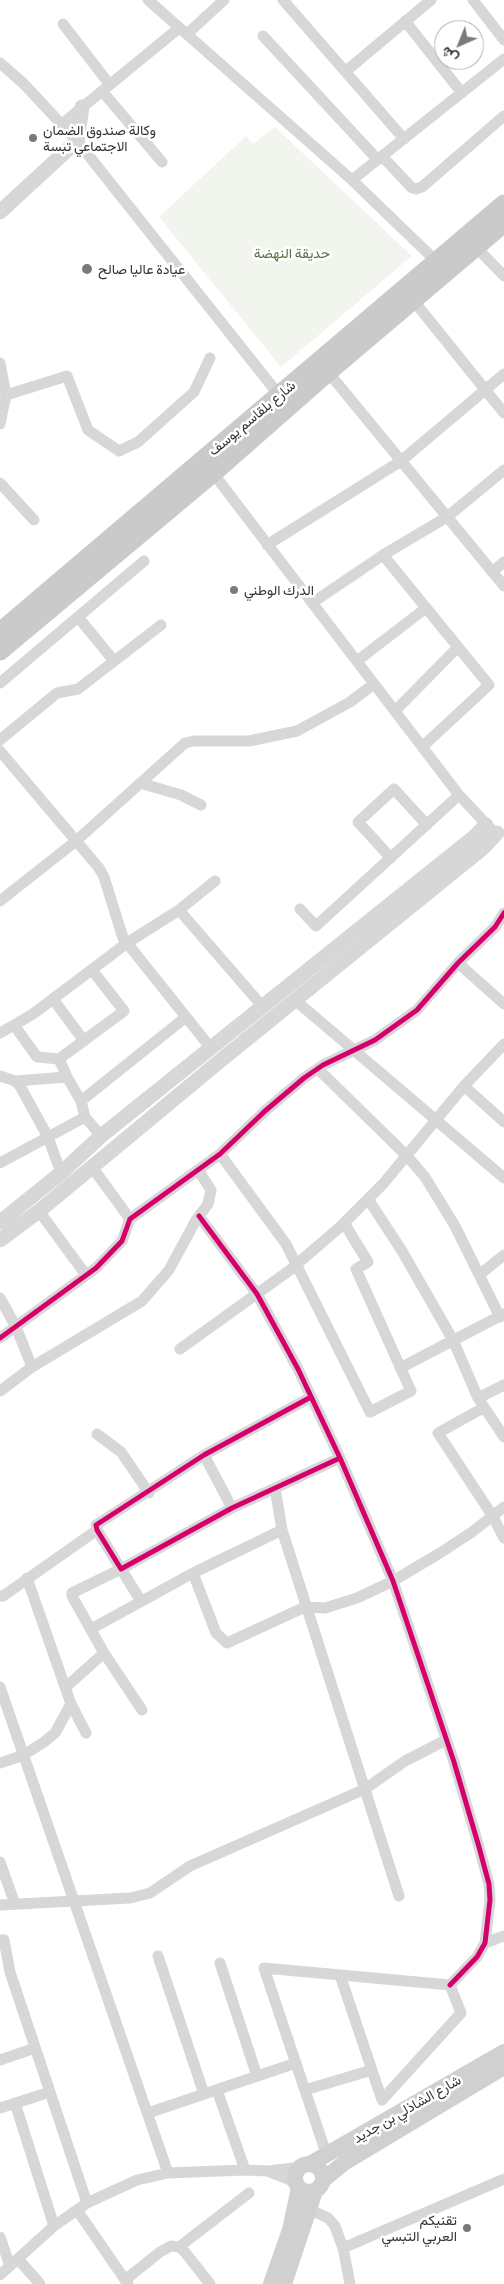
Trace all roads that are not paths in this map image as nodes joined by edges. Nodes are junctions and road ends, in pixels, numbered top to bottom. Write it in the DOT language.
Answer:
graph roads {
  1 [pos="148,0"];
  2 [pos="224,0"];
  3 [pos="284,0"];
  4 [pos="431,0"];
  5 [pos="473,0"];
  6 [pos="405,22"];
  7 [pos="63,24"];
  8 [pos="183,31"];
  9 [pos="263,36"];
  10 [pos="504,40"];
  11 [pos="504,59"];
  12 [pos="0,63"];
  13 [pos="346,71"];
  14 [pos="106,88"];
  15 [pos="462,93"];
  16 [pos="82,107"];
  17 [pos="504,116"];
  18 [pos="62,124"];
  19 [pos="404,139"];
  20 [pos="77,141"];
  21 [pos="380,158"];
  22 [pos="162,162"];
  23 [pos="352,180"];
  24 [pos="504,204"];
  25 [pos="0,212"];
  26 [pos="504,223"];
  27 [pos="476,247"];
  28 [pos="436,261"];
  29 [pos="504,276"];
  30 [pos="413,300"];
  31 [pos="210,358"];
  32 [pos="0,363"];
  33 [pos="328,372"];
  34 [pos="504,374"];
  35 [pos="486,389"];
  36 [pos="6,395"];
  37 [pos="279,395"];
  38 [pos="504,413"];
  39 [pos="0,424"];
  40 [pos="401,461"];
  41 [pos="504,470"];
  42 [pos="213,473"];
  43 [pos="0,483"];
  44 [pos="448,517"];
  45 [pos="34,520"];
  46 [pos="267,545"];
  47 [pos="383,555"];
  48 [pos="144,562"];
  49 [pos="504,562"];
  50 [pos="492,572"];
  51 [pos="504,586"];
  52 [pos="312,603"];
  53 [pos="426,608"];
  54 [pos="78,617"];
  55 [pos="161,625"];
  56 [pos="0,632"];
  57 [pos="458,648"];
  58 [pos="0,651"];
  59 [pos="114,661"];
  60 [pos="357,661"];
  61 [pos="0,683"];
  62 [pos="374,684"];
  63 [pos="395,711"];
  64 [pos="0,740"];
  65 [pos="422,747"];
  66 [pos="0,751"];
  67 [pos="140,783"];
  68 [pos="459,795"];
  69 [pos="201,804"];
  70 [pos="427,825"];
  71 [pos="496,830"];
  72 [pos="76,841"];
  73 [pos="390,858"];
  74 [pos="215,881"];
  75 [pos="0,901"];
  76 [pos="300,909"];
  77 [pos="179,910"];
  78 [pos="504,913"];
  79 [pos="500,931"];
  80 [pos="127,943"];
  81 [pos="458,963"];
  82 [pos="92,970"];
  83 [pos="53,999"];
  84 [pos="295,1000"];
  85 [pos="504,1004"];
  86 [pos="263,1007"];
  87 [pos="186,1017"];
  88 [pos="14,1025"];
  89 [pos="0,1033"];
  90 [pos="84,1041"];
  91 [pos="504,1044"];
  92 [pos="210,1047"];
  93 [pos="354,1051"];
  94 [pos="59,1060"];
  95 [pos="318,1069"];
  96 [pos="0,1076"];
  97 [pos="67,1077"];
  98 [pos="16,1081"];
  99 [pos="464,1086"];
  100 [pos="81,1101"];
  101 [pos="85,1117"];
  102 [pos="436,1120"];
  103 [pos="504,1122"];
  104 [pos="101,1136"];
  105 [pos="48,1137"];
  106 [pos="220,1154"];
  107 [pos="407,1156"];
  108 [pos="0,1163"];
  109 [pos="92,1167"];
  110 [pos="198,1170"];
  111 [pos="61,1173"];
  112 [pos="502,1174"];
  113 [pos="368,1199"];
  114 [pos="39,1211"];
  115 [pos="199,1216"];
  116 [pos="130,1219"];
  117 [pos="0,1222"];
  118 [pos="344,1223"];
  119 [pos="0,1240"];
  120 [pos="504,1255"];
  121 [pos="296,1265"];
  122 [pos="86,1275"];
  123 [pos="479,1275"];
  124 [pos="256,1294"];
  125 [pos="0,1298"];
  126 [pos="502,1315"];
  127 [pos="16,1327"];
  128 [pos="0,1338"];
  129 [pos="453,1340"];
  130 [pos="180,1349"];
  131 [pos="32,1367"];
  132 [pos="400,1368"];
  133 [pos="504,1385"];
  134 [pos="0,1391"];
  135 [pos="311,1397"];
  136 [pos="481,1403"];
  137 [pos="97,1434"];
  138 [pos="504,1437"];
  139 [pos="204,1456"];
  140 [pos="340,1458"];
  141 [pos="276,1488"];
  142 [pos="149,1493"];
  143 [pos="504,1507"];
  144 [pos="232,1508"];
  145 [pos="492,1515"];
  146 [pos="97,1530"];
  147 [pos="282,1530"];
  148 [pos="504,1538"];
  149 [pos="121,1569"];
  150 [pos="193,1573"];
  151 [pos="27,1578"];
  152 [pos="393,1581"];
  153 [pos="0,1596"];
  154 [pos="140,1601"];
  155 [pos="305,1607"];
  156 [pos="91,1629"];
  157 [pos="104,1652"];
  158 [pos="0,1687"];
  159 [pos="66,1687"];
  160 [pos="71,1704"];
  161 [pos="142,1710"];
  162 [pos="86,1732"];
  163 [pos="446,1740"];
  164 [pos="24,1755"];
  165 [pos="0,1763"];
  166 [pos="365,1789"];
  167 [pos="0,1862"];
  168 [pos="399,1896"];
  169 [pos="75,1901"];
  170 [pos="15,1904"];
  171 [pos="0,1905"];
  172 [pos="504,1936"];
  173 [pos="0,1940"];
  174 [pos="485,1943"];
  175 [pos="158,1956"];
  176 [pos="220,1963"];
  177 [pos="5,1973"];
  178 [pos="340,1975"];
  179 [pos="450,1986"];
  180 [pos="36,2048"];
  181 [pos="504,2052"];
  182 [pos="0,2060"];
  183 [pos="296,2063"];
  184 [pos="504,2067"];
  185 [pos="372,2070"];
  186 [pos="257,2076"];
  187 [pos="217,2090"];
  188 [pos="305,2090"];
  189 [pos="50,2092"];
  190 [pos="204,2094"];
  191 [pos="15,2103"];
  192 [pos="0,2108"];
  193 [pos="148,2114"];
  194 [pos="327,2156"];
  195 [pos="245,2170"];
  196 [pos="268,2171"];
  197 [pos="168,2173"];
  198 [pos="308,2178"];
  199 [pos="504,2178"];
  200 [pos="249,2192"];
  201 [pos="87,2203"];
  202 [pos="309,2209"];
  203 [pos="77,2210"];
  204 [pos="54,2226"];
  205 [pos="0,2237"];
  206 [pos="179,2247"];
  207 [pos="343,2248"];
  208 [pos="14,2262"];
  209 [pos="0,2274"];
  210 [pos="126,2282"];
  211 [pos="40,2284"];
  212 [pos="210,2284"];
  213 [pos="271,2284"];
  214 [pos="284,2284"];
  215 [pos="350,2284"];
  1 -- 8 [label="street"];
  2 -- 8 [label="street"];
  3 -- 13 [label="street"];
  4 -- 6 [label="street"];
  5 -- 10 [label="street"];
  6 -- 13 [label="street"];
  6 -- 15 [label="street"];
  7 -- 14 [label="street"];
  8 -- 14 [label="street"];
  8 -- 23 [label="street"];
  9 -- 21 [label="street"];
  11 -- 15 [label="street"];
  12 -- 18 [label="street"];
  13 -- 19 [label="street"];
  14 -- 16 [label="street"];
  14 -- 22 [label="street"];
  15 -- 19 [label="street"];
  16 -- 18 [label="street"];
  16 -- 20 [label="street"];
  17 -- 21 [label="street"];
  18 -- 20 [label="street"];
  19 -- 21 [label="street"];
  20 -- 25 [label="street"];
  20 -- 37 [label="street"];
  21 -- 23 [label="street"];
  23 -- 28 [label="street"];
  24 -- 28 [label="main road, شارع بلقاسم يوسف"];
  26 -- 27 [label="main road, شارع بلقاسم يوسف"];
  27 -- 29 [label="street"];
  27 -- 30 [label="main road, شارع بلقاسم يوسف"];
  28 -- 37 [label="main road, شارع بلقاسم يوسف"];
  30 -- 33 [label="main road, شارع بلقاسم يوسف"];
  30 -- 35 [label="street"];
  31 -- 36 [label="street"];
  32 -- 36 [label="street"];
  33 -- 40 [label="street"];
  33 -- 42 [label="main road, شارع بلقاسم يوسف"];
  34 -- 35 [label="street"];
  35 -- 38 [label="street"];
  35 -- 40 [label="street"];
  36 -- 39 [label="street"];
  37 -- 56 [label="main road, شارع بلقاسم يوسف"];
  40 -- 44 [label="street"];
  40 -- 46 [label="street"];
  41 -- 44 [label="street"];
  42 -- 46 [label="street"];
  42 -- 58 [label="main road, شارع بلقاسم يوسف"];
  43 -- 45 [label="street"];
  44 -- 47 [label="street"];
  44 -- 50 [label="street"];
  46 -- 52 [label="street"];
  47 -- 52 [label="street"];
  47 -- 53 [label="street"];
  48 -- 54 [label="street"];
  49 -- 50 [label="street"];
  50 -- 51 [label="street"];
  52 -- 60 [label="street"];
  53 -- 57 [label="street"];
  53 -- 60 [label="street"];
  54 -- 59 [label="street"];
  54 -- 61 [label="street"];
  55 -- 59 [label="street"];
  57 -- 63 [label="street"];
  57 -- 65 [label="street"];
  59 -- 64 [label="street"];
  60 -- 62 [label="street"];
  62 -- 63 [label="street"];
  62 -- 67 [label="street"];
  63 -- 65 [label="street"];
  65 -- 68 [label="street"];
  66 -- 72 [label="street"];
  67 -- 69 [label="street"];
  67 -- 72 [label="street"];
  68 -- 70 [label="street"];
  68 -- 71 [label="street"];
  70 -- 73 [label="street"];
  70 -- 73 [label="street"];
  71 -- 84 [label="street"];
  71 -- 86 [label="street"];
  72 -- 75 [label="street"];
  72 -- 80 [label="street"];
  73 -- 76 [label="street"];
  74 -- 77 [label="street"];
  77 -- 80 [label="street"];
  77 -- 86 [label="street"];
  78 -- 79 [label="street"];
  79 -- 81 [label="street"];
  80 -- 82 [label="street"];
  80 -- 87 [label="street"];
  81 -- 85 [label="street"];
  81 -- 93 [label="street"];
  82 -- 83 [label="street"];
  82 -- 90 [label="street"];
  83 -- 88 [label="street"];
  83 -- 90 [label="street"];
  84 -- 93 [label="street"];
  84 -- 109 [label="street"];
  86 -- 92 [label="street"];
  87 -- 92 [label="street"];
  87 -- 100 [label="street"];
  88 -- 89 [label="street"];
  88 -- 94 [label="street"];
  90 -- 94 [label="street"];
  91 -- 99 [label="street"];
  92 -- 104 [label="street"];
  93 -- 95 [label="street"];
  93 -- 102 [label="street"];
  94 -- 97 [label="street"];
  95 -- 106 [label="street"];
  95 -- 107 [label="street"];
  96 -- 98 [label="street"];
  97 -- 98 [label="street"];
  97 -- 100 [label="street"];
  98 -- 105 [label="street"];
  99 -- 102 [label="street"];
  99 -- 103 [label="street"];
  100 -- 101 [label="street"];
  101 -- 104 [label="street"];
  101 -- 105 [label="street"];
  102 -- 107 [label="street"];
  102 -- 112 [label="street"];
  104 -- 111 [label="street"];
  105 -- 108 [label="street"];
  105 -- 111 [label="street"];
  106 -- 110 [label="street"];
  106 -- 121 [label="street"];
  107 -- 113 [label="street"];
  107 -- 123 [label="street"];
  109 -- 114 [label="street"];
  109 -- 116 [label="street"];
  110 -- 115 [label="street"];
  110 -- 116 [label="street"];
  111 -- 117 [label="street"];
  113 -- 118 [label="street"];
  113 -- 129 [label="street"];
  114 -- 119 [label="street"];
  114 -- 122 [label="street"];
  115 -- 124 [label="street"];
  115 -- 131 [label="street"];
  116 -- 122 [label="street"];
  118 -- 121 [label="street"];
  118 -- 132 [label="street"];
  120 -- 123 [label="street"];
  121 -- 124 [label="street"];
  121 -- 132 [label="street"];
  122 -- 127 [label="street"];
  123 -- 126 [label="street"];
  124 -- 130 [label="street"];
  124 -- 135 [label="street"];
  125 -- 127 [label="street"];
  126 -- 129 [label="street"];
  127 -- 128 [label="street"];
  127 -- 131 [label="street"];
  129 -- 132 [label="street"];
  129 -- 136 [label="street"];
  131 -- 134 [label="street"];
  133 -- 136 [label="street"];
  135 -- 139 [label="street"];
  135 -- 140 [label="street"];
  136 -- 138 [label="street"];
  136 -- 145 [label="street"];
  137 -- 142 [label="street"];
  139 -- 142 [label="street"];
  139 -- 144 [label="street"];
  140 -- 141 [label="street"];
  140 -- 152 [label="street"];
  141 -- 144 [label="street"];
  141 -- 147 [label="street"];
  142 -- 146 [label="street"];
  143 -- 145 [label="street"];
  144 -- 149 [label="street"];
  145 -- 148 [label="street"];
  145 -- 152 [label="street"];
  146 -- 149 [label="street"];
  146 -- 151 [label="street"];
  147 -- 150 [label="street"];
  147 -- 155 [label="street"];
  149 -- 154 [label="street"];
  149 -- 156 [label="street"];
  150 -- 154 [label="street"];
  150 -- 155 [label="street"];
  151 -- 153 [label="street"];
  151 -- 159 [label="street"];
  152 -- 155 [label="street"];
  152 -- 163 [label="street"];
  154 -- 156 [label="street"];
  155 -- 166 [label="street"];
  156 -- 157 [label="street"];
  157 -- 159 [label="street"];
  157 -- 161 [label="street"];
  158 -- 164 [label="street"];
  159 -- 160 [label="street"];
  160 -- 162 [label="street"];
  160 -- 164 [label="street"];
  163 -- 166 [label="street"];
  163 -- 174 [label="street"];
  164 -- 165 [label="street"];
  164 -- 169 [label="street"];
  166 -- 168 [label="street"];
  166 -- 169 [label="street"];
  167 -- 170 [label="street"];
  169 -- 170 [label="street"];
  169 -- 193 [label="street"];
  170 -- 171 [label="street"];
  172 -- 174 [label="street"];
  173 -- 177 [label="street"];
  174 -- 179 [label="street"];
  175 -- 190 [label="street"];
  176 -- 186 [label="street"];
  177 -- 180 [label="street"];
  178 -- 179 [label="street"];
  178 -- 183 [label="street"];
  178 -- 185 [label="street"];
  179 -- 185 [label="street"];
  180 -- 182 [label="street"];
  180 -- 189 [label="street"];
  181 -- 194 [label="main road, شارع الشاذلي بن جديد"];
  183 -- 186 [label="street"];
  183 -- 188 [label="street"];
  184 -- 198 [label="main road, شارع الشاذلي بن جديد"];
  185 -- 188 [label="street"];
  186 -- 187 [label="street"];
  187 -- 190 [label="street"];
  187 -- 195 [label="street"];
  188 -- 194 [label="street"];
  189 -- 191 [label="street"];
  189 -- 201 [label="street"];
  190 -- 193 [label="street"];
  191 -- 192 [label="street"];
  191 -- 204 [label="street"];
  193 -- 197 [label="street"];
  194 -- 198 [label="main road, شارع الشاذلي بن جديد"];
  195 -- 196 [label="street"];
  195 -- 197 [label="street"];
  196 -- 198 [label="street"];
  196 -- 198 [label="street"];
  197 -- 201 [label="street"];
  198 -- 202 [label="main road, شارع الشاذلي بن جديد"];
  198 -- 213 [label="main road"];
  199 -- 207 [label="street"];
  200 -- 206 [label="street"];
  201 -- 203 [label="street"];
  202 -- 207 [label="street"];
  202 -- 214 [label="main road, شارع الشاذلي بن جديد"];
  203 -- 204 [label="street"];
  203 -- 210 [label="street"];
  204 -- 208 [label="street"];
  205 -- 208 [label="street"];
  206 -- 210 [label="street"];
  206 -- 212 [label="street"];
  207 -- 215 [label="street"];
  208 -- 209 [label="street"];
  208 -- 211 [label="street"];
}
